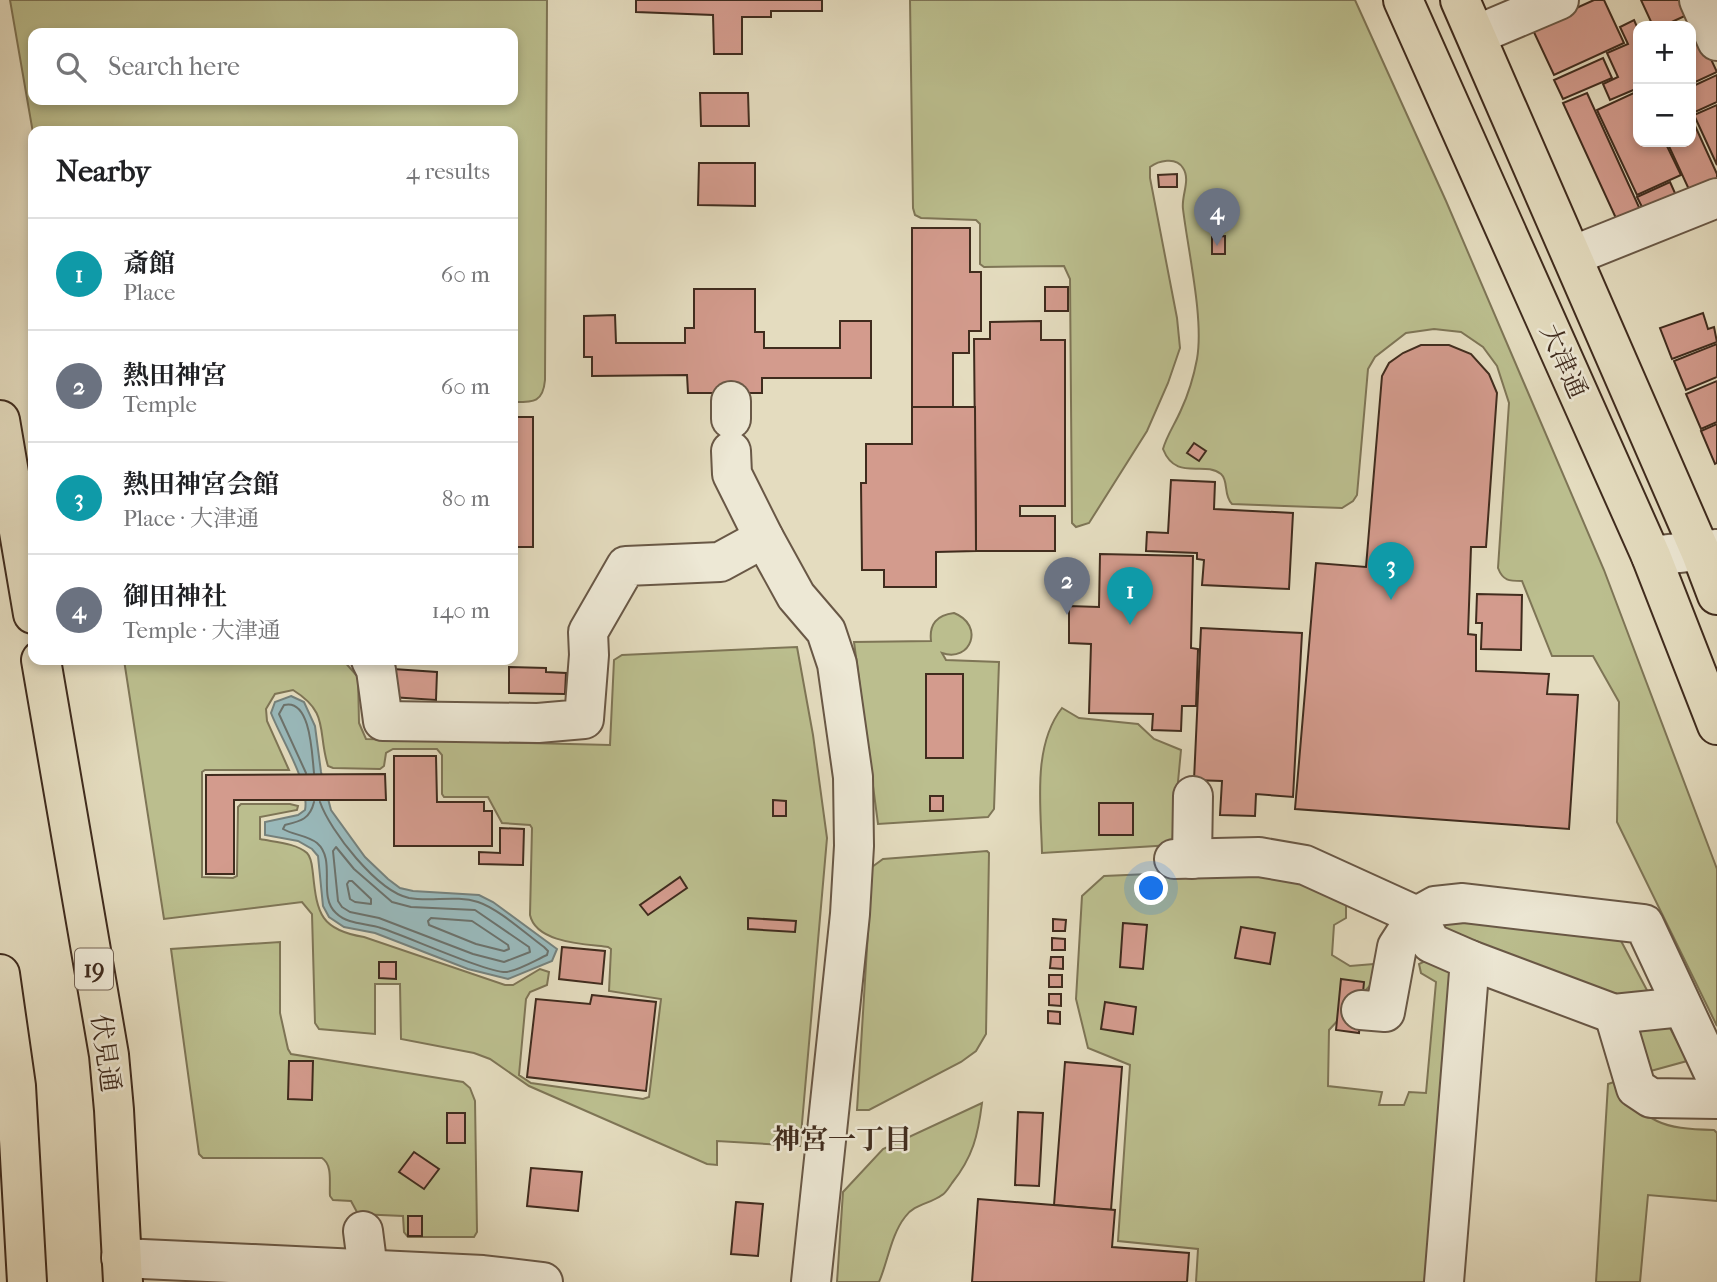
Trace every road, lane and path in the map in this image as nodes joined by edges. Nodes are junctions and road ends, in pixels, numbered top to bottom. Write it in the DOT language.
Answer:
graph roads {
  1 [pos="1403,0"];
  2 [pos="1460,0"];
  3 [pos="1559,0"];
  4 [pos="1699,0"];
  5 [pos="1476,35"];
  6 [pos="1717,41"];
  7 [pos="1717,198"];
  8 [pos="1572,256"];
  9 [pos="0,420"];
  10 [pos="731,424"];
  11 [pos="764,538"];
  12 [pos="1709,551"];
  13 [pos="1651,556"];
  14 [pos="28,585"];
  15 [pos="1717,595"];
  16 [pos="42,665"];
  17 [pos="374,665"];
  18 [pos="1717,725"];
  19 [pos="1193,796"];
  20 [pos="1417,916"];
  21 [pos="1470,960"];
  22 [pos="0,974"];
  23 [pos="1682,1007"];
  24 [pos="1361,1010"];
  25 [pos="1614,1014"];
  26 [pos="1717,1080"];
  27 [pos="1717,1099"];
  28 [pos="363,1231"];
  29 [pos="122,1270"];
  30 [pos="368,1270"];
  31 [pos="253,1273"];
  32 [pos="27,1282"];
  33 [pos="543,1282"];
  34 [pos="811,1282"];
  35 [pos="1444,1282"];
  1 -- 13 [label="main road, 大津通"];
  2 -- 5 [label="main road, 大津通"];
  3 -- 5 [label="street"];
  4 -- 6 [label="street"];
  5 -- 8 [label="main road, 大津通"];
  7 -- 8 [label="street"];
  8 -- 12 [label="main road, 大津通"];
  9 -- 14 [label="main road"];
  10 -- 11 [label="street"];
  11 -- 17 [label="street"];
  11 -- 34 [label="street"];
  12 -- 13 [label="street"];
  12 -- 15 [label="main road, 大津通"];
  13 -- 18 [label="main road, 大津通"];
  16 -- 29 [label="main road, 伏見通 / 19"];
  19 -- 20 [label="street"];
  20 -- 21 [label="street"];
  20 -- 23 [label="street"];
  20 -- 24 [label="street"];
  21 -- 25 [label="street"];
  21 -- 35 [label="street"];
  22 -- 32 [label="main road"];
  23 -- 25 [label="street"];
  23 -- 26 [label="street"];
  25 -- 27 [label="street"];
  28 -- 30 [label="street"];
  29 -- 31 [label="street"];
  30 -- 31 [label="street"];
  30 -- 33 [label="street"];
}
